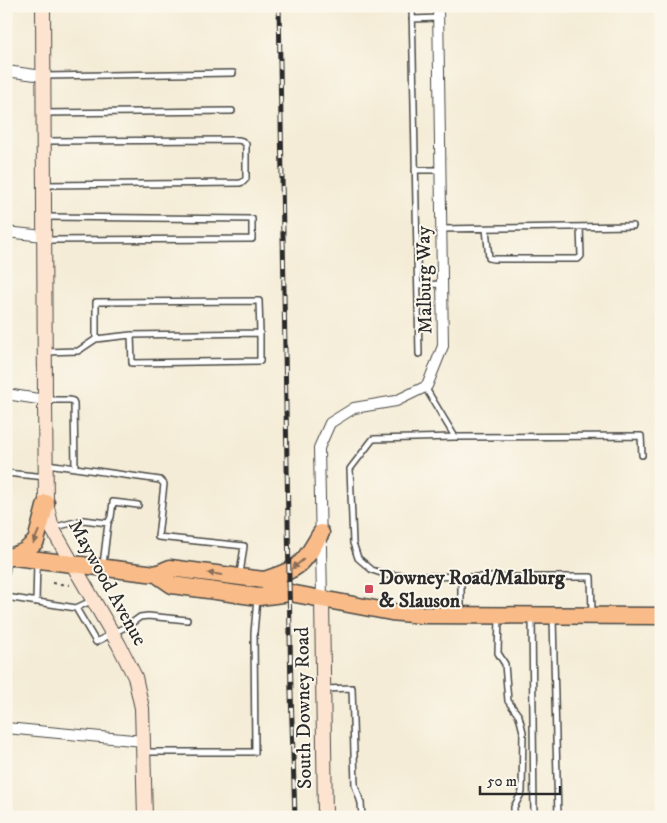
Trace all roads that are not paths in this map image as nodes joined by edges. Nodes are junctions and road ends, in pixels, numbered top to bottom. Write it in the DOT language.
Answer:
graph roads {
  1 [pos="43,6"];
  2 [pos="412,6"];
  3 [pos="438,6"];
  4 [pos="438,18"];
  5 [pos="412,19"];
  6 [pos="6,71"];
  7 [pos="233,73"];
  8 [pos="44,76"];
  9 [pos="232,111"];
  10 [pos="44,113"];
  11 [pos="44,141"];
  12 [pos="415,170"];
  13 [pos="441,170"];
  14 [pos="44,185"];
  15 [pos="44,217"];
  16 [pos="633,226"];
  17 [pos="580,227"];
  18 [pos="442,229"];
  19 [pos="486,229"];
  20 [pos="6,232"];
  21 [pos="44,238"];
  22 [pos="418,284"];
  23 [pos="442,284"];
  24 [pos="260,333"];
  25 [pos="131,335"];
  26 [pos="96,338"];
  27 [pos="44,352"];
  28 [pos="419,354"];
  29 [pos="425,387"];
  30 [pos="6,394"];
  31 [pos="44,400"];
  32 [pos="455,437"];
  33 [pos="642,455"];
  34 [pos="75,468"];
  35 [pos="46,471"];
  36 [pos="6,473"];
  37 [pos="46,503"];
  38 [pos="138,505"];
  39 [pos="108,523"];
  40 [pos="52,528"];
  41 [pos="321,533"];
  42 [pos="8,557"];
  43 [pos="37,560"];
  44 [pos="73,564"];
  45 [pos="102,568"];
  46 [pos="6,573"];
  47 [pos="156,574"];
  48 [pos="239,577"];
  49 [pos="461,577"];
  50 [pos="264,580"];
  51 [pos="290,593"];
  52 [pos="257,596"];
  53 [pos="6,598"];
  54 [pos="94,600"];
  55 [pos="326,600"];
  56 [pos="36,602"];
  57 [pos="76,608"];
  58 [pos="461,615"];
  59 [pos="499,615"];
  60 [pos="532,615"];
  61 [pos="553,615"];
  62 [pos="592,616"];
  63 [pos="661,616"];
  64 [pos="186,620"];
  65 [pos="113,633"];
  66 [pos="323,689"];
  67 [pos="6,728"];
  68 [pos="143,746"];
  69 [pos="145,817"];
  70 [pos="325,817"];
  71 [pos="362,817"];
  72 [pos="514,817"];
  73 [pos="534,817"];
  74 [pos="558,817"];
  1 -- 8 [label="street, Maywood Avenue"];
  2 -- 5 [label="lane"];
  3 -- 4 [label="street, Malburg Way"];
  4 -- 5 [label="lane"];
  4 -- 13 [label="street, Malburg Way"];
  5 -- 12 [label="lane"];
  6 -- 8 [label="street"];
  7 -- 8 [label="lane"];
  8 -- 10 [label="street, Maywood Avenue"];
  9 -- 10 [label="lane"];
  10 -- 11 [label="street, Maywood Avenue"];
  11 -- 14 [label="street, Maywood Avenue"];
  11 -- 14 [label="lane"];
  12 -- 13 [label="lane"];
  12 -- 22 [label="lane"];
  13 -- 18 [label="street, Malburg Way"];
  14 -- 15 [label="street, Maywood Avenue"];
  15 -- 21 [label="street, Maywood Avenue"];
  15 -- 21 [label="lane"];
  16 -- 17 [label="lane"];
  17 -- 19 [label="lane"];
  17 -- 19 [label="lane"];
  18 -- 19 [label="lane"];
  18 -- 23 [label="street, Malburg Way"];
  20 -- 21 [label="street"];
  21 -- 27 [label="street, Maywood Avenue"];
  22 -- 23 [label="lane"];
  22 -- 28 [label="lane"];
  23 -- 29 [label="street, Malburg Way"];
  24 -- 25 [label="lane"];
  24 -- 25 [label="lane"];
  24 -- 26 [label="lane"];
  25 -- 26 [label="lane"];
  26 -- 27 [label="lane"];
  27 -- 31 [label="street, Maywood Avenue"];
  29 -- 32 [label="lane"];
  29 -- 41 [label="street"];
  30 -- 31 [label="street"];
  31 -- 34 [label="lane"];
  31 -- 35 [label="street, Maywood Avenue"];
  32 -- 33 [label="lane"];
  32 -- 49 [label="lane"];
  34 -- 35 [label="lane"];
  34 -- 48 [label="lane"];
  35 -- 36 [label="lane"];
  35 -- 37 [label="street, Maywood Avenue"];
  37 -- 40 [label="street, Maywood Avenue"];
  37 -- 42 [label="main road, one-way"];
  38 -- 39 [label="lane"];
  39 -- 40 [label="lane"];
  39 -- 45 [label="lane"];
  40 -- 44 [label="street, Maywood Avenue"];
  41 -- 50 [label="main road, one-way"];
  41 -- 55 [label="street"];
  42 -- 43 [label="main road"];
  42 -- 46 [label="lane"];
  43 -- 44 [label="main road"];
  43 -- 56 [label="lane"];
  44 -- 45 [label="main road"];
  44 -- 54 [label="street, Maywood Avenue"];
  45 -- 47 [label="main road"];
  48 -- 47 [label="main road, one-way"];
  47 -- 52 [label="main road"];
  48 -- 50 [label="main road"];
  49 -- 58 [label="lane"];
  49 -- 62 [label="lane"];
  50 -- 51 [label="main road"];
  51 -- 52 [label="main road"];
  51 -- 55 [label="main road"];
  52 -- 68 [label="lane"];
  53 -- 56 [label="lane"];
  54 -- 57 [label="lane"];
  54 -- 65 [label="street, Maywood Avenue"];
  55 -- 58 [label="main road"];
  55 -- 66 [label="street, South Downey Road"];
  56 -- 57 [label="lane"];
  57 -- 65 [label="lane"];
  58 -- 59 [label="main road"];
  59 -- 60 [label="main road"];
  59 -- 72 [label="lane"];
  60 -- 61 [label="main road"];
  60 -- 73 [label="lane"];
  61 -- 62 [label="main road"];
  61 -- 74 [label="lane"];
  62 -- 63 [label="main road"];
  64 -- 65 [label="lane"];
  65 -- 68 [label="street, Maywood Avenue"];
  66 -- 70 [label="street, South Downey Road"];
  66 -- 71 [label="lane"];
  67 -- 68 [label="street"];
  68 -- 69 [label="street, Maywood Avenue"];
}
